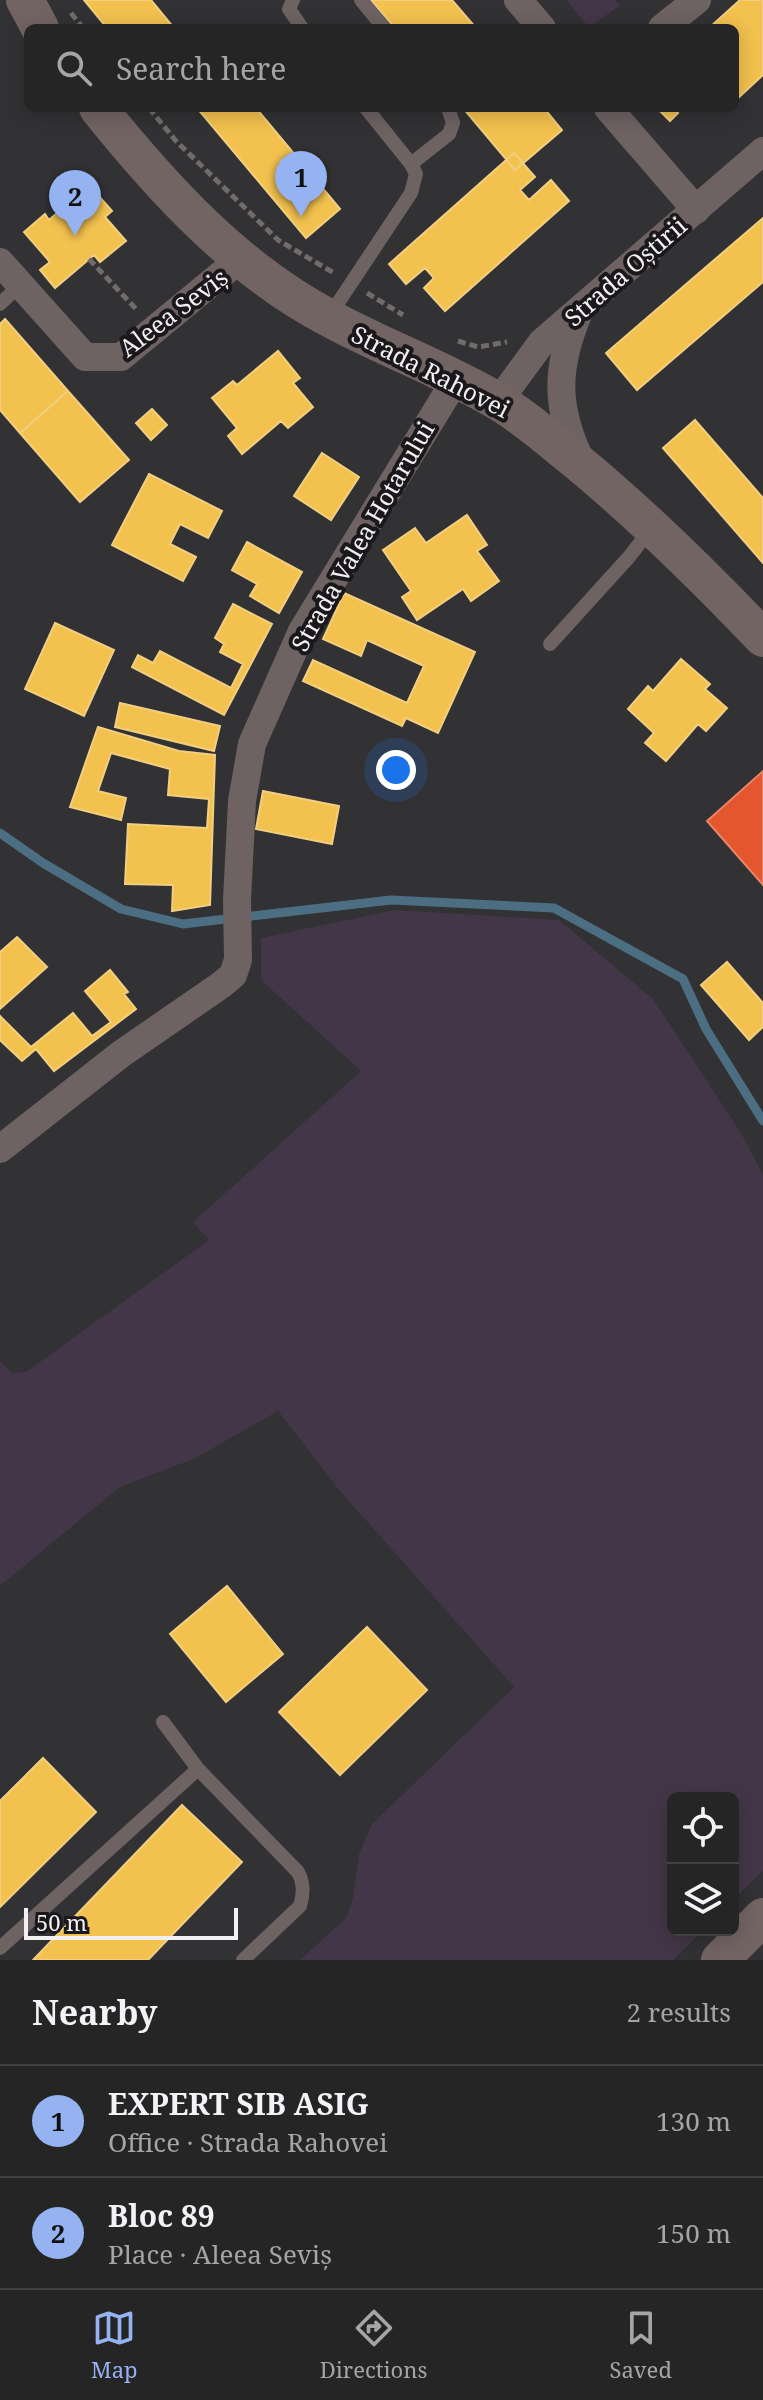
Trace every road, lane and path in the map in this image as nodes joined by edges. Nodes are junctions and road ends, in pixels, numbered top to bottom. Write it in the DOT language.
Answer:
graph roads {
  1 [pos="25,0"];
  2 [pos="293,0"];
  3 [pos="361,0"];
  4 [pos="518,0"];
  5 [pos="697,0"];
  6 [pos="38,24"];
  7 [pos="299,24"];
  8 [pos="381,24"];
  9 [pos="539,24"];
  10 [pos="667,24"];
  11 [pos="101,112"];
  12 [pos="152,112"];
  13 [pos="369,112"];
  14 [pos="449,112"];
  15 [pos="611,112"];
  16 [pos="763,151"];
  17 [pos="411,164"];
  18 [pos="696,210"];
  19 [pos="89,259"];
  20 [pos="240,259"];
  21 [pos="0,262"];
  22 [pos="352,284"];
  23 [pos="10,295"];
  24 [pos="581,308"];
  25 [pos="328,318"];
  26 [pos="410,319"];
  27 [pos="155,330"];
  28 [pos="448,338"];
  29 [pos="510,342"];
  30 [pos="456,379"];
  31 [pos="498,402"];
  32 [pos="584,468"];
  33 [pos="652,526"];
  34 [pos="761,631"];
  35 [pos="550,644"];
  36 [pos="0,1149"];
  37 [pos="163,1722"];
  38 [pos="198,1769"];
  39 [pos="763,1917"];
  40 [pos="0,1948"];
  41 [pos="243,1960"];
  42 [pos="720,1960"];
  1 -- 6 [label="street"];
  2 -- 7 [label="lane"];
  3 -- 8 [label="lane"];
  4 -- 9 [label="street"];
  5 -- 10 [label="street"];
  11 -- 20 [label="street, Strada Rahovei"];
  12 -- 22 [label="path"];
  13 -- 17 [label="lane"];
  14 -- 17 [label="lane"];
  15 -- 18 [label="street"];
  16 -- 18 [label="street, Strada Oștirii"];
  17 -- 22 [label="lane"];
  18 -- 24 [label="street, Strada Oștirii"];
  19 -- 27 [label="path"];
  20 -- 25 [label="street, Strada Rahovei"];
  20 -- 27 [label="street, Aleea Seviș"];
  21 -- 23 [label="street, Aleea Seviș"];
  22 -- 25 [label="lane"];
  22 -- 26 [label="path"];
  23 -- 27 [label="street, Aleea Seviș"];
  24 -- 31 [label="street, Strada Oștirii"];
  24 -- 32 [label="street"];
  25 -- 30 [label="street, Strada Rahovei"];
  28 -- 29 [label="path"];
  30 -- 31 [label="street, Strada Rahovei"];
  30 -- 36 [label="street, Strada Valea Hotarului"];
  31 -- 32 [label="street, Strada Rahovei"];
  32 -- 33 [label="street, Strada Rahovei"];
  33 -- 34 [label="street, Strada Rahovei"];
  33 -- 35 [label="lane"];
  37 -- 38 [label="lane"];
  38 -- 40 [label="lane"];
  38 -- 41 [label="lane"];
  39 -- 42 [label="street"];
}
